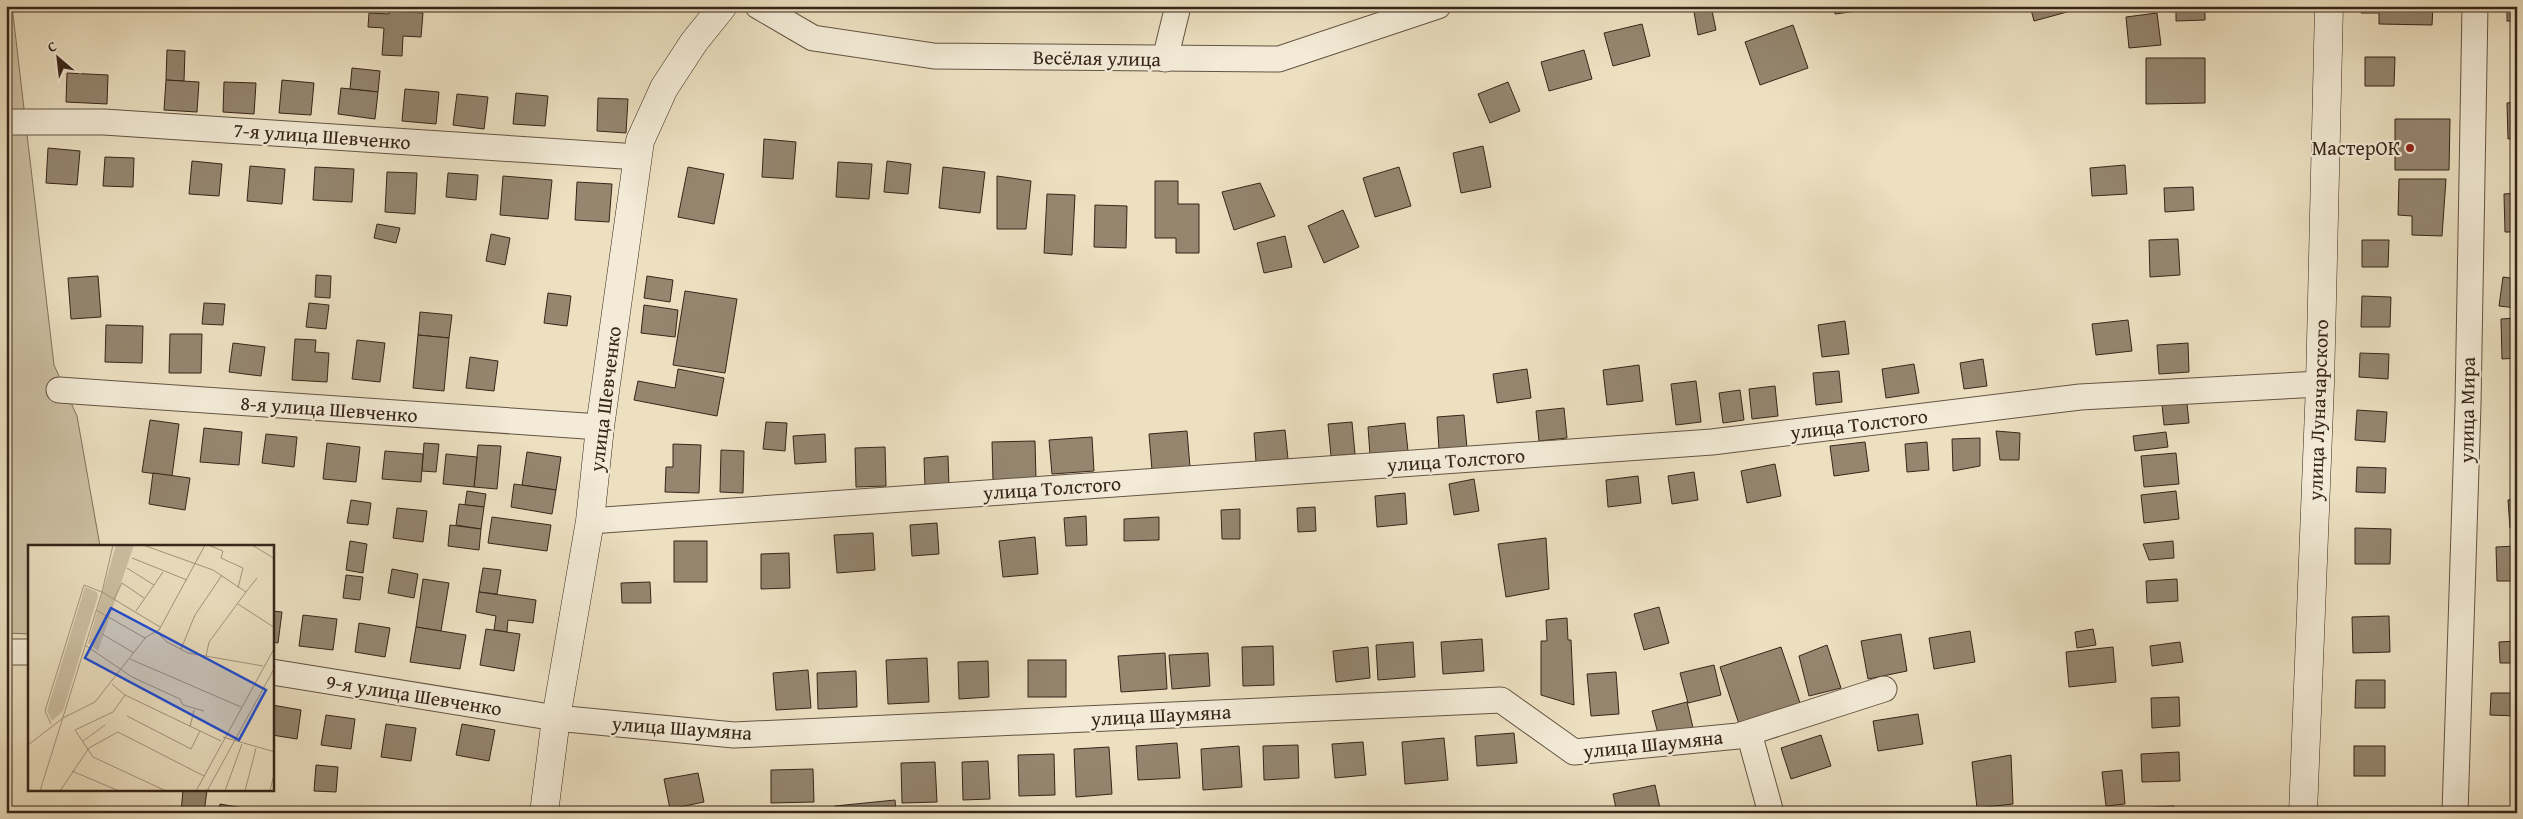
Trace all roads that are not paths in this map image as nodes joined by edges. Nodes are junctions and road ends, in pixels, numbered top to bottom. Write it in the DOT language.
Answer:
graph roads {
  1 [pos="722,6"];
  2 [pos="758,6"];
  3 [pos="1178,6"];
  4 [pos="1438,6"];
  5 [pos="2329,6"];
  6 [pos="2475,6"];
  7 [pos="1165,59"];
  8 [pos="6,122"];
  9 [pos="638,157"];
  10 [pos="2320,384"];
  11 [pos="59,390"];
  12 [pos="600,427"];
  13 [pos="590,522"];
  14 [pos="6,652"];
  15 [pos="28,652"];
  16 [pos="274,672"];
  17 [pos="1884,689"];
  18 [pos="556,718"];
  19 [pos="1749,733"];
  20 [pos="544,813"];
  21 [pos="1771,813"];
  22 [pos="2304,813"];
  23 [pos="2455,813"];
  1 -- 9 [label="main road, улица Шевченко"];
  2 -- 7 [label="street, Весёлая улица"];
  3 -- 7 [label="street"];
  4 -- 7 [label="street, Весёлая улица"];
  5 -- 10 [label="main road, улица Луначарского"];
  6 -- 23 [label="street, улица Мира"];
  8 -- 9 [label="street, 7-я улица Шевченко"];
  9 -- 12 [label="main road, улица Шевченко"];
  10 -- 13 [label="street, улица Толстого"];
  10 -- 22 [label="main road, улица Луначарского"];
  11 -- 12 [label="street, 8-я улица Шевченко"];
  12 -- 13 [label="main road, улица Шевченко"];
  13 -- 18 [label="main road, улица Шевченко"];
  14 -- 15 [label="street"];
  16 -- 18 [label="street, 9-я улица Шевченко"];
  17 -- 19 [label="street, улица Шаумяна"];
  18 -- 19 [label="street, улица Шаумяна"];
  18 -- 20 [label="main road, улица Шевченко"];
  19 -- 21 [label="street, улица Шаумяна"];
}
